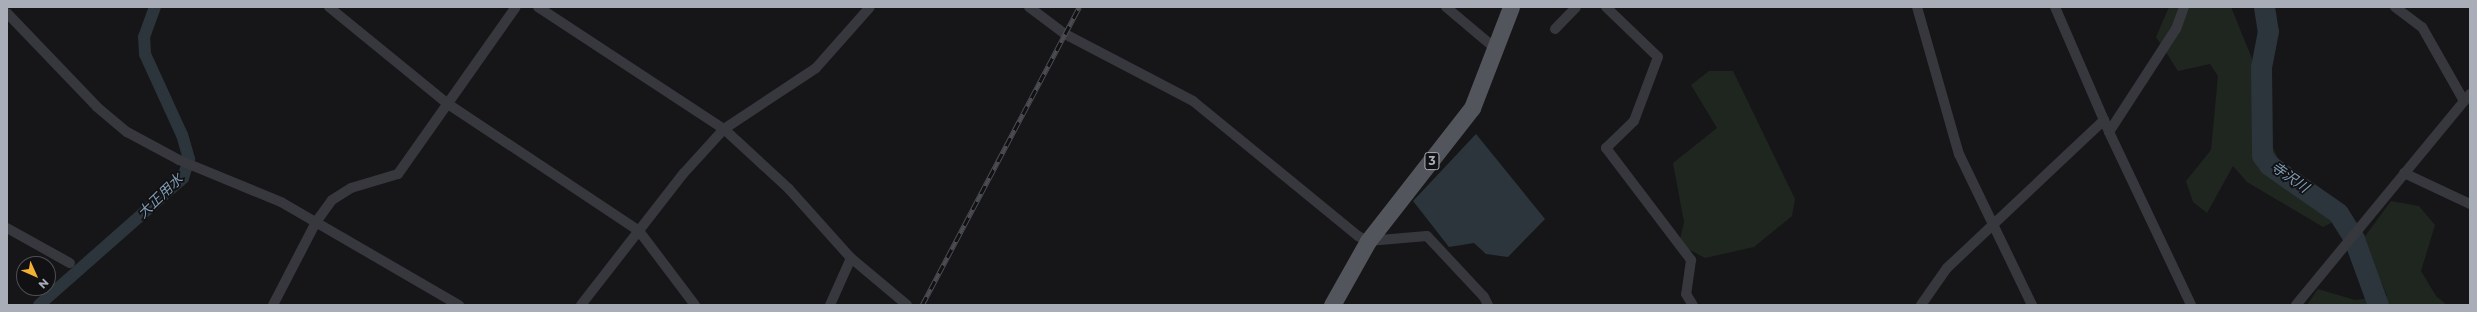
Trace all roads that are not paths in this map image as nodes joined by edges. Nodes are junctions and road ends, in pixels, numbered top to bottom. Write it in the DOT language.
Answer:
graph roads {
  1 [pos="329,7"];
  2 [pos="516,7"];
  3 [pos="538,7"];
  4 [pos="870,7"];
  5 [pos="1028,7"];
  6 [pos="1446,7"];
  7 [pos="1511,7"];
  8 [pos="1576,7"];
  9 [pos="1606,7"];
  10 [pos="1917,7"];
  11 [pos="2055,7"];
  12 [pos="2184,7"];
  13 [pos="2395,7"];
  14 [pos="7,13"];
  15 [pos="1555,29"];
  16 [pos="1497,50"];
  17 [pos="2467,98"];
  18 [pos="448,104"];
  19 [pos="2104,120"];
  20 [pos="724,129"];
  21 [pos="2109,132"];
  22 [pos="2404,173"];
  23 [pos="2470,204"];
  24 [pos="316,222"];
  25 [pos="1992,226"];
  26 [pos="7,228"];
  27 [pos="639,231"];
  28 [pos="1368,241"];
  29 [pos="851,258"];
  30 [pos="70,263"];
  31 [pos="273,305"];
  32 [pos="459,305"];
  33 [pos="581,305"];
  34 [pos="695,305"];
  35 [pos="830,305"];
  36 [pos="907,305"];
  37 [pos="1332,305"];
  38 [pos="1488,305"];
  39 [pos="1693,305"];
  40 [pos="1921,305"];
  41 [pos="2032,305"];
  42 [pos="2191,305"];
  43 [pos="2296,305"];
  1 -- 18 [label="street"];
  2 -- 18 [label="street"];
  3 -- 20 [label="street"];
  4 -- 20 [label="street"];
  5 -- 28 [label="street"];
  6 -- 16 [label="street"];
  7 -- 16 [label="main road, 3"];
  8 -- 15 [label="street"];
  9 -- 39 [label="street"];
  10 -- 25 [label="street"];
  11 -- 19 [label="street"];
  12 -- 21 [label="street"];
  13 -- 17 [label="street"];
  14 -- 24 [label="street"];
  16 -- 28 [label="main road, 3"];
  17 -- 22 [label="street"];
  18 -- 24 [label="street"];
  18 -- 27 [label="street"];
  19 -- 21 [label="street"];
  19 -- 25 [label="street"];
  20 -- 27 [label="street"];
  20 -- 29 [label="street"];
  21 -- 42 [label="street"];
  22 -- 23 [label="street"];
  22 -- 43 [label="street"];
  24 -- 31 [label="street"];
  24 -- 32 [label="street"];
  25 -- 40 [label="street"];
  25 -- 41 [label="street"];
  26 -- 30 [label="street"];
  27 -- 33 [label="street"];
  27 -- 34 [label="street"];
  28 -- 37 [label="main road, 3"];
  28 -- 38 [label="street"];
  29 -- 35 [label="street"];
  29 -- 36 [label="street"];
}
